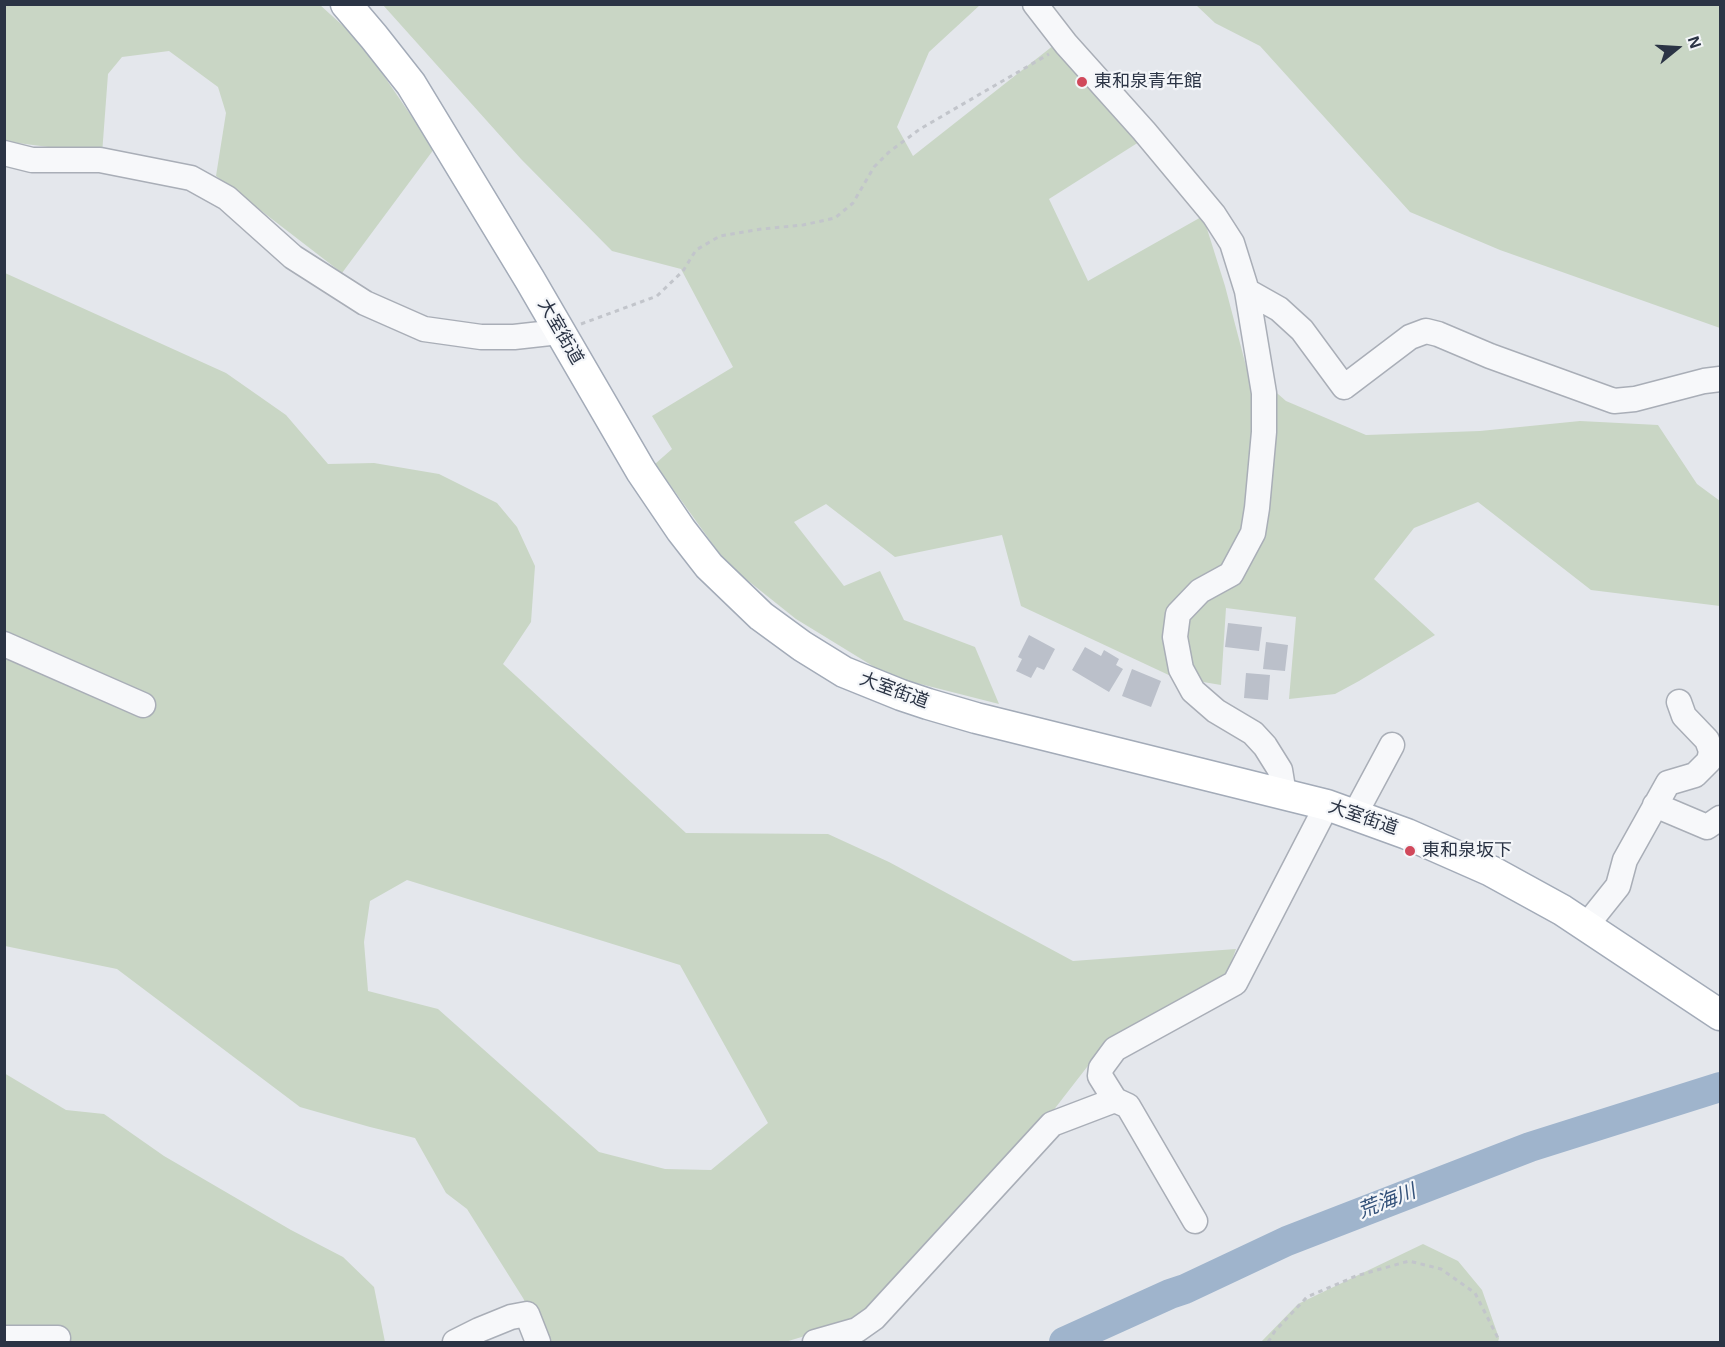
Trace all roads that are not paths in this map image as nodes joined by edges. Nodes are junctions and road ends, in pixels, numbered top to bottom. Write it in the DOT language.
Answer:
graph roads {
  1 [pos="346,4"];
  2 [pos="1035,4"];
  3 [pos="4,153"];
  4 [pos="1247,291"];
  5 [pos="559,332"];
  6 [pos="1720,379"];
  7 [pos="4,644"];
  8 [pos="1679,702"];
  9 [pos="143,705"];
  10 [pos="1392,745"];
  11 [pos="1284,794"];
  12 [pos="1327,805"];
  13 [pos="1655,805"];
  14 [pos="1355,814"];
  15 [pos="1720,818"];
  16 [pos="1586,926"];
  17 [pos="1720,1014"];
  18 [pos="1115,1101"];
  19 [pos="1196,1221"];
  20 [pos="4,1338"];
  21 [pos="58,1338"];
  22 [pos="455,1342"];
  23 [pos="538,1342"];
  24 [pos="814,1342"];
  1 -- 5 [label="main road, 大室街道"];
  2 -- 4 [label="street"];
  3 -- 5 [label="street"];
  4 -- 6 [label="street"];
  4 -- 11 [label="street"];
  5 -- 11 [label="main road, 大室街道"];
  7 -- 9 [label="street"];
  8 -- 13 [label="street"];
  10 -- 14 [label="street"];
  11 -- 12 [label="main road, 大室街道"];
  12 -- 14 [label="main road, 大室街道"];
  12 -- 18 [label="street"];
  13 -- 15 [label="street"];
  13 -- 16 [label="street"];
  14 -- 16 [label="main road, 大室街道"];
  16 -- 17 [label="main road, 大室街道"];
  18 -- 19 [label="street"];
  18 -- 24 [label="street"];
  20 -- 21 [label="street"];
  22 -- 23 [label="street"];
}
